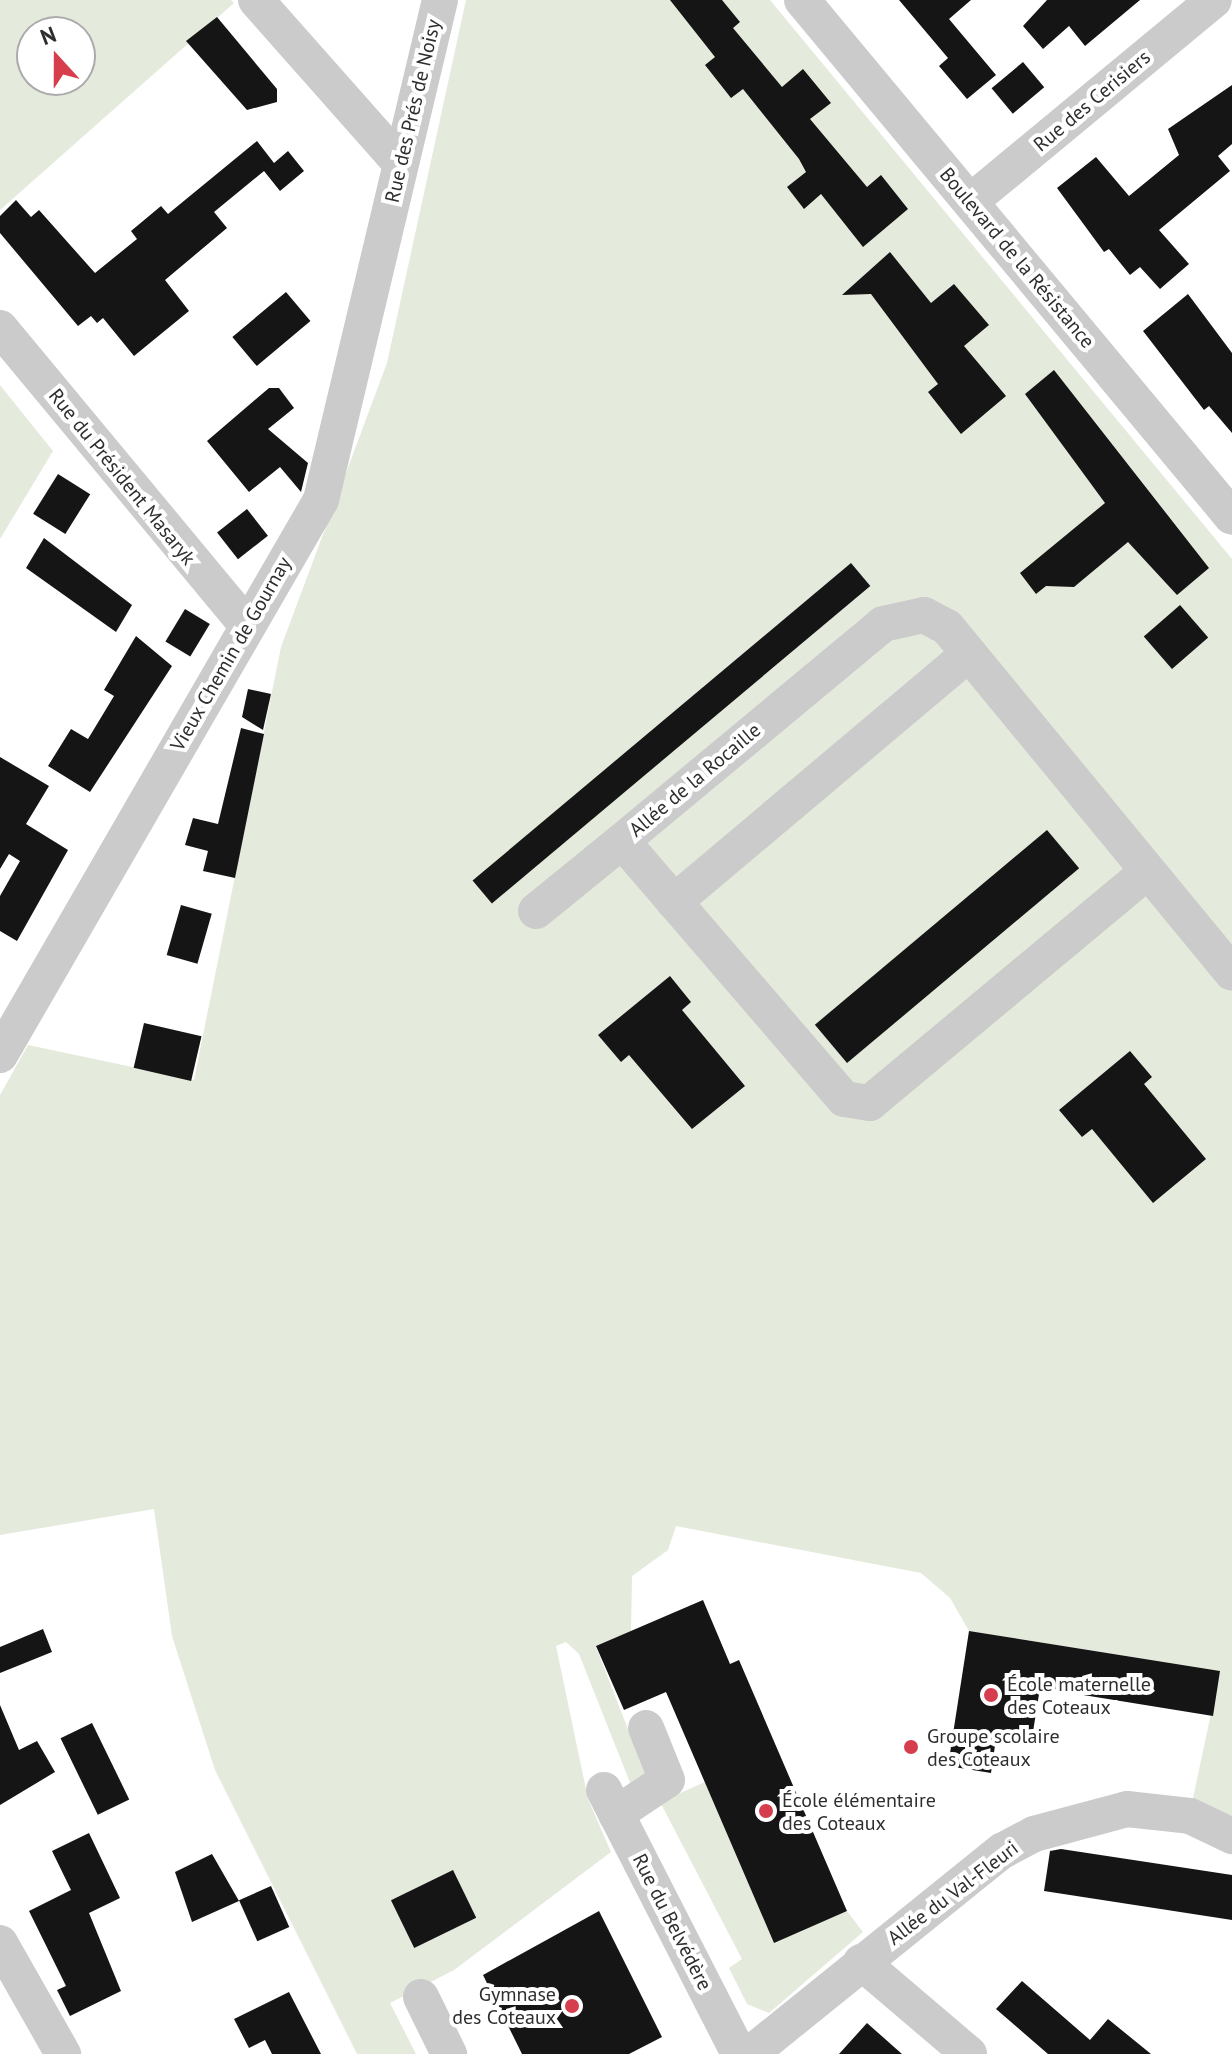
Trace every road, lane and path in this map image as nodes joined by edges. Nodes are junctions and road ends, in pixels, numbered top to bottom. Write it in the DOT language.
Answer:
graph roads {
  1 [pos="256,0"];
  2 [pos="440,0"];
  3 [pos="802,0"];
  4 [pos="1214,0"];
  5 [pos="400,163"];
  6 [pos="971,201"];
  7 [pos="388,223"];
  8 [pos="0,328"];
  9 [pos="1229,507"];
  10 [pos="247,625"];
  11 [pos="968,654"];
  12 [pos="622,841"];
  13 [pos="1147,872"];
  14 [pos="674,902"];
  15 [pos="536,911"];
  16 [pos="1232,973"];
  17 [pos="0,1055"];
  18 [pos="646,1728"];
  19 [pos="1232,1836"];
  20 [pos="0,1943"];
  21 [pos="861,1962"];
  22 [pos="421,1997"];
  23 [pos="55,2051"];
  24 [pos="449,2054"];
  25 [pos="739,2054"];
  26 [pos="750,2054"];
  27 [pos="969,2054"];
  1 -- 5 [label="street"];
  2 -- 5 [label="street, Rue des Prés de Noisy"];
  3 -- 6 [label="street, Boulevard de la Résistance"];
  4 -- 6 [label="street, Rue des Cerisiers"];
  5 -- 7 [label="street, Rue des Prés de Noisy"];
  6 -- 9 [label="street, Boulevard de la Résistance"];
  7 -- 10 [label="street, Vieux Chemin de Gournay"];
  8 -- 10 [label="street, Rue du Président Masaryk"];
  10 -- 17 [label="street, Vieux Chemin de Gournay"];
  11 -- 12 [label="street, Allée de la Rocaille"];
  11 -- 13 [label="street, Allée de la Rocaille"];
  11 -- 14 [label="street"];
  12 -- 14 [label="street, Allée de la Rocaille"];
  12 -- 15 [label="street"];
  13 -- 14 [label="street, Allée de la Rocaille"];
  13 -- 16 [label="street, Allée de la Rocaille"];
  18 -- 25 [label="street, Rue du Belvédère"];
  19 -- 21 [label="street, Allée du Val-Fleuri"];
  20 -- 23 [label="street"];
  21 -- 26 [label="street, Allée du Val-Fleuri"];
  21 -- 27 [label="street"];
  22 -- 24 [label="street"];
}
